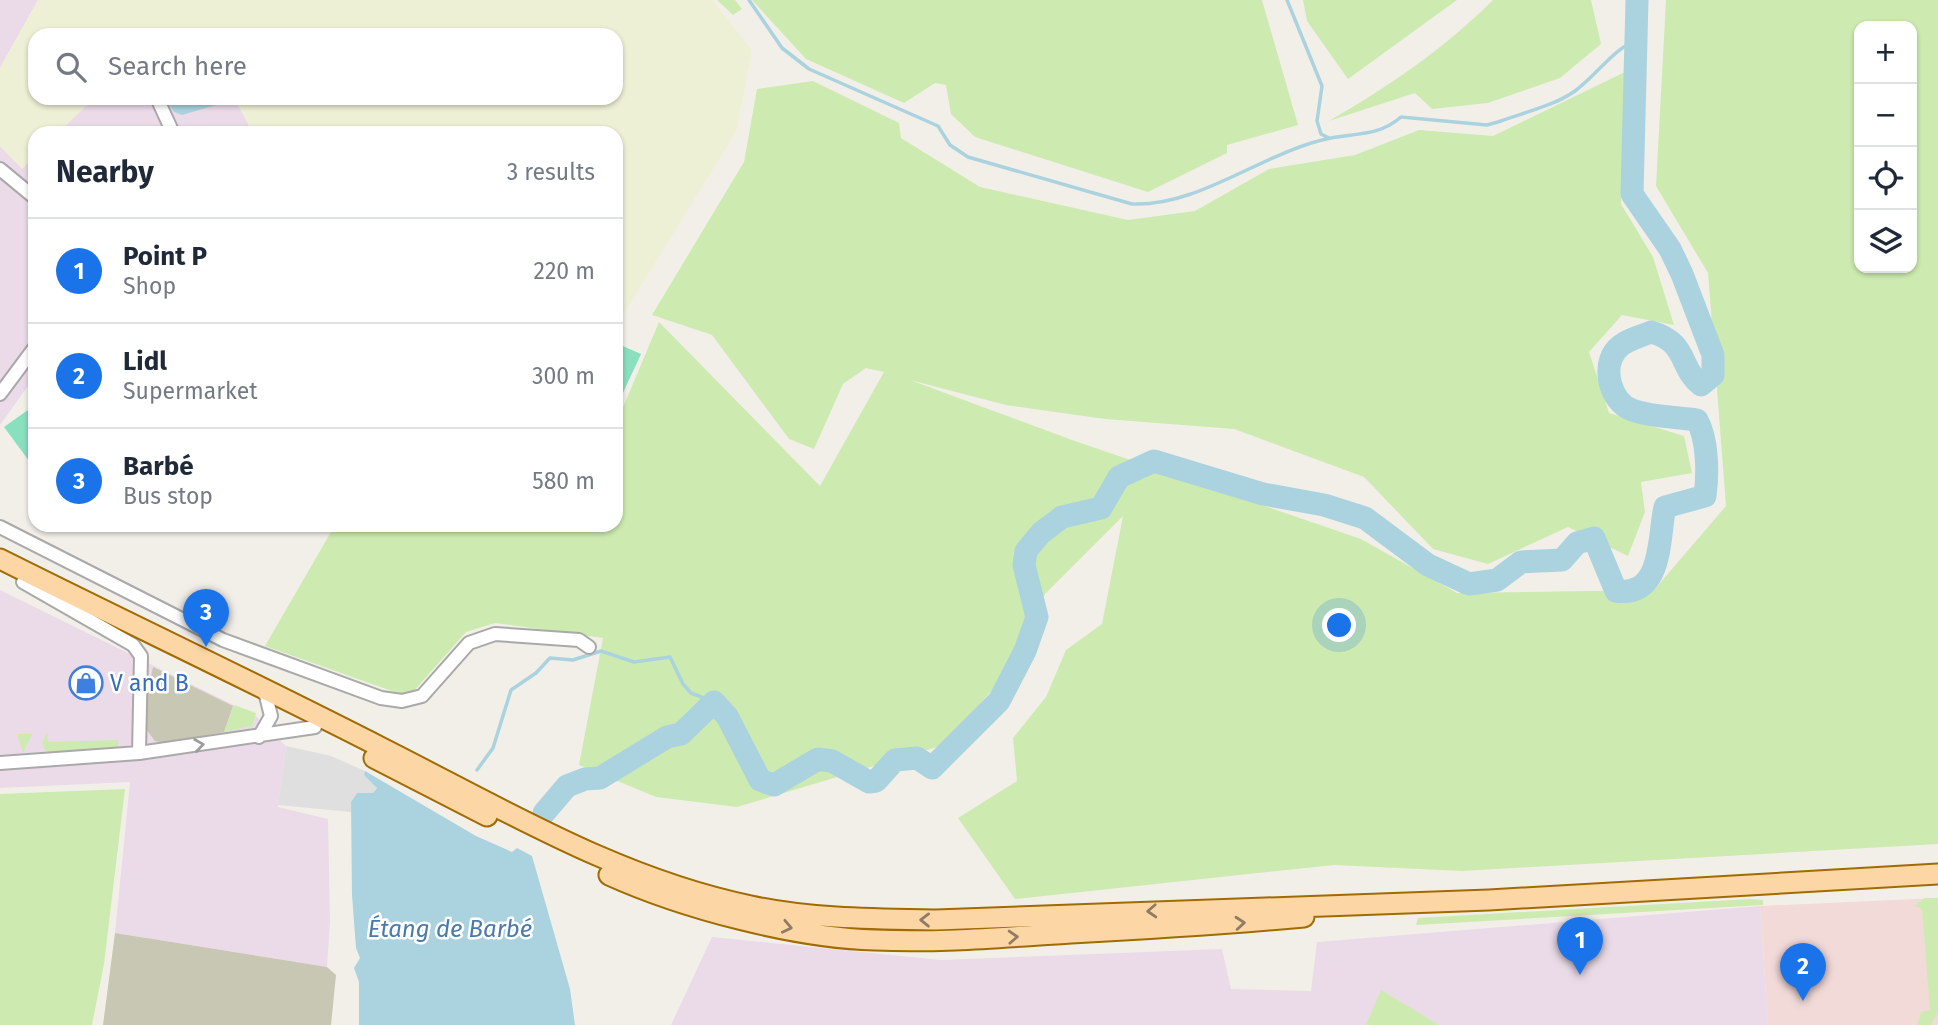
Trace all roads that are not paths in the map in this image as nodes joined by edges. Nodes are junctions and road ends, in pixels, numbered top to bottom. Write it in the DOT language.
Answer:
graph roads {
  1 [pos="160,105"];
  2 [pos="170,126"];
  3 [pos="0,169"];
  4 [pos="28,192"];
  5 [pos="28,356"];
  6 [pos="0,394"];
  7 [pos="0,527"];
  8 [pos="0,559"];
  9 [pos="0,571"];
  10 [pos="23,582"];
  11 [pos="589,647"];
  12 [pos="259,686"];
  13 [pos="269,705"];
  14 [pos="315,727"];
  15 [pos="259,737"];
  16 [pos="139,753"];
  17 [pos="0,763"];
  18 [pos="1938,874"];
  19 [pos="1489,900"];
  1 -- 2 [label="street"];
  3 -- 4 [label="street"];
  5 -- 6 [label="street"];
  7 -- 11 [label="street"];
  8 -- 12 [label="main road"];
  9 -- 10 [label="main road"];
  10 -- 13 [label="main road"];
  10 -- 16 [label="street"];
  12 -- 13 [label="street"];
  19 -- 12 [label="main road, one-way"];
  13 -- 14 [label="main road"];
  13 -- 15 [label="street"];
  14 -- 15 [label="street"];
  14 -- 19 [label="main road, one-way"];
  16 -- 15 [label="street, one-way"];
  16 -- 17 [label="street"];
  18 -- 19 [label="main road"];
}
